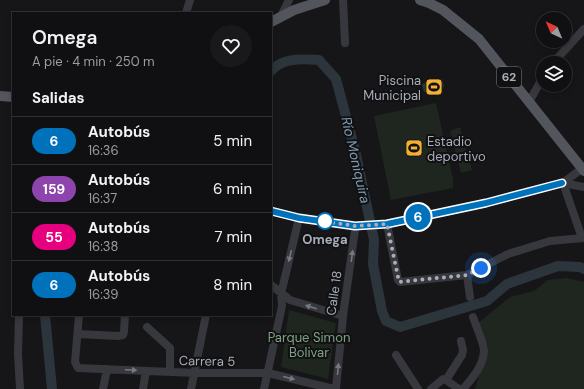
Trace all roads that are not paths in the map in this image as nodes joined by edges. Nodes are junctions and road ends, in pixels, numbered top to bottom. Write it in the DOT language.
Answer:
graph roads {
  1 [pos="190,0"];
  2 [pos="289,0"];
  3 [pos="325,0"];
  4 [pos="343,0"];
  5 [pos="420,0"];
  6 [pos="186,12"];
  7 [pos="275,20"];
  8 [pos="584,29"];
  9 [pos="346,43"];
  10 [pos="559,56"];
  11 [pos="536,90"];
  12 [pos="0,96"];
  13 [pos="12,97"];
  14 [pos="529,102"];
  15 [pos="583,169"];
  16 [pos="562,183"];
  17 [pos="584,187"];
  18 [pos="272,211"];
  19 [pos="299,218"];
  20 [pos="387,224"];
  21 [pos="358,226"];
  22 [pos="583,238"];
  23 [pos="467,275"];
  24 [pos="272,286"];
  25 [pos="281,294"];
  26 [pos="470,297"];
  27 [pos="19,316"];
  28 [pos="79,316"];
  29 [pos="125,316"];
  30 [pos="206,316"];
  31 [pos="342,316"];
  32 [pos="473,317"];
  33 [pos="147,327"];
  34 [pos="78,334"];
  35 [pos="461,341"];
  36 [pos="396,355"];
  37 [pos="107,369"];
  38 [pos="146,371"];
  39 [pos="170,372"];
  40 [pos="194,373"];
  41 [pos="268,373"];
  42 [pos="446,380"];
  43 [pos="20,389"];
  44 [pos="103,389"];
  45 [pos="143,389"];
  46 [pos="191,389"];
  47 [pos="264,389"];
  48 [pos="335,389"];
  49 [pos="418,389"];
  50 [pos="431,389"];
  51 [pos="463,389"];
  1 -- 6 [label="street"];
  2 -- 7 [label="street"];
  3 -- 7 [label="main road"];
  4 -- 9 [label="street"];
  5 -- 14 [label="main road, 62"];
  8 -- 10 [label="street"];
  11 -- 14 [label="street"];
  12 -- 13 [label="main road"];
  14 -- 15 [label="main road, 62"];
  15 -- 16 [label="street"];
  16 -- 17 [label="street"];
  16 -- 20 [label="street"];
  16 -- 22 [label="street"];
  18 -- 19 [label="street"];
  19 -- 21 [label="street"];
  19 -- 25 [label="street, one-way"];
  20 -- 21 [label="street"];
  20 -- 23 [label="street"];
  31 -- 21 [label="street, Calle 18, one-way"];
  22 -- 23 [label="street"];
  23 -- 26 [label="street"];
  24 -- 25 [label="street"];
  31 -- 25 [label="street, one-way"];
  25 -- 41 [label="street"];
  27 -- 43 [label="street"];
  28 -- 34 [label="street"];
  29 -- 34 [label="street"];
  30 -- 40 [label="street"];
  48 -- 31 [label="street, Calle 18, one-way"];
  32 -- 51 [label="street"];
  33 -- 39 [label="street"];
  34 -- 37 [label="street, Carrera 5"];
  35 -- 42 [label="street"];
  36 -- 49 [label="street"];
  37 -- 38 [label="street, Carrera 5, one-way"];
  37 -- 44 [label="street"];
  38 -- 39 [label="street, Carrera 5"];
  38 -- 45 [label="street"];
  39 -- 40 [label="street, Carrera 5"];
  40 -- 41 [label="street, Carrera 5"];
  40 -- 46 [label="street"];
  41 -- 47 [label="street"];
  41 -- 48 [label="street, Carrera 5, one-way"];
  42 -- 50 [label="street"];
  42 -- 51 [label="street"];
}
